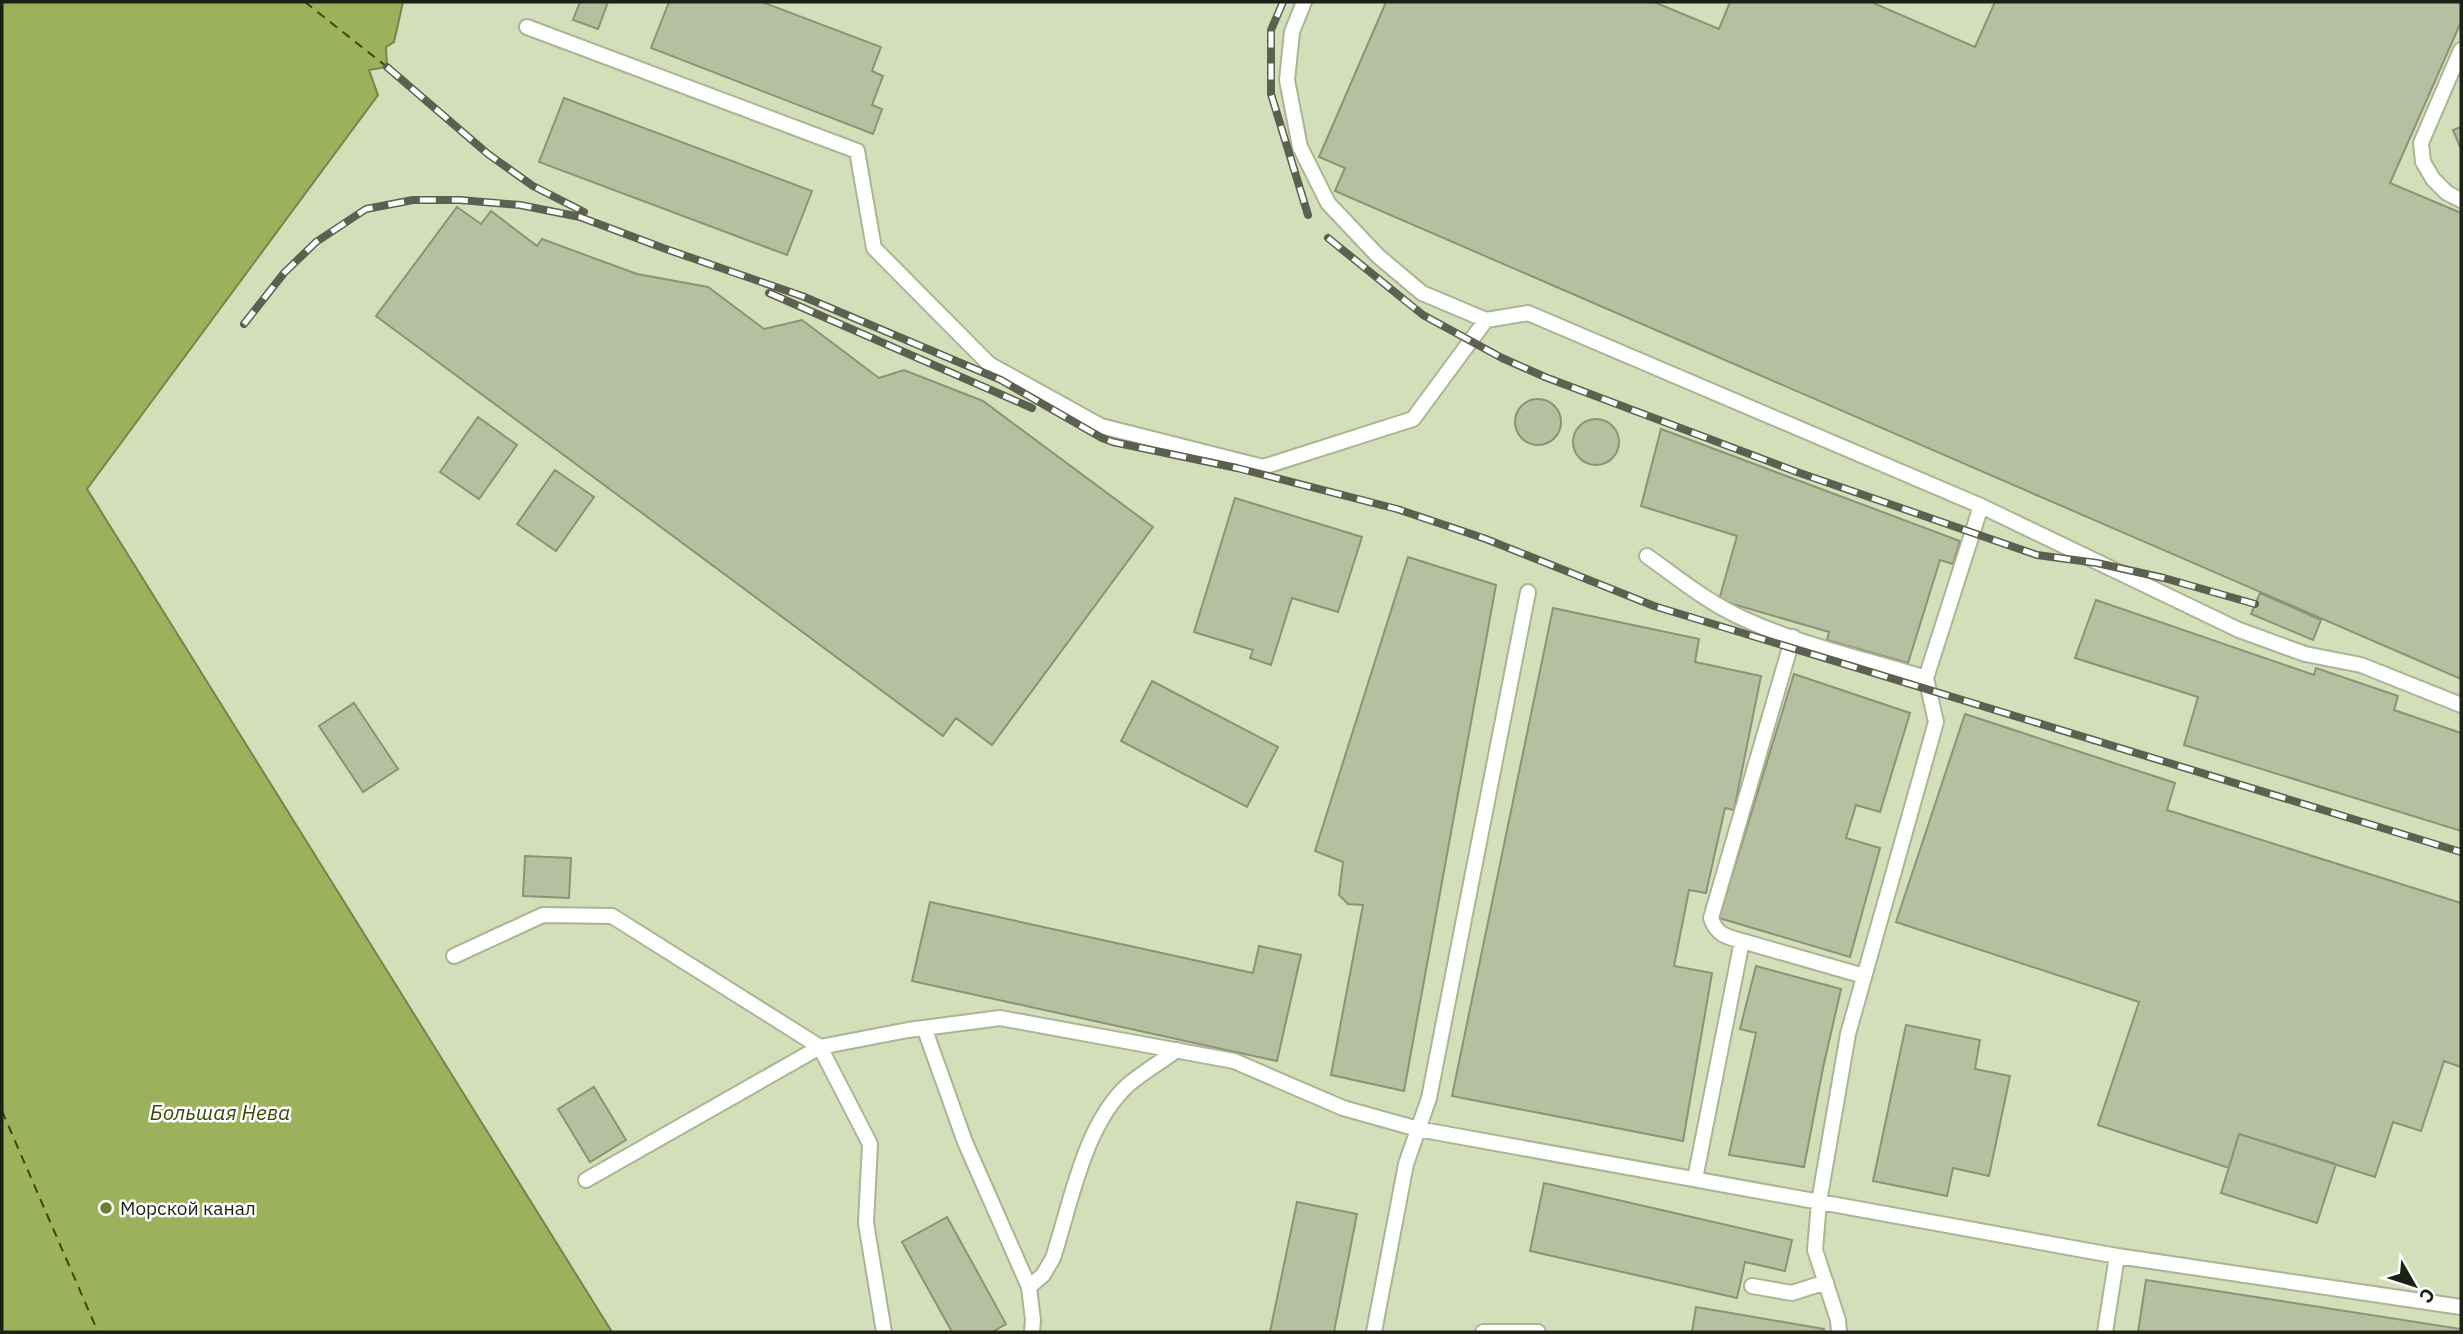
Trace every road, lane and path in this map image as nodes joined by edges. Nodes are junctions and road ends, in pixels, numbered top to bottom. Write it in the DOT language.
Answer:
graph roads {
  1 [pos="1304,2"];
  2 [pos="527,27"];
  3 [pos="2461,50"];
  4 [pos="2461,200"];
  5 [pos="1486,320"];
  6 [pos="1982,506"];
  7 [pos="1647,556"];
  8 [pos="1528,592"];
  9 [pos="1793,637"];
  10 [pos="1926,678"];
  11 [pos="2461,705"];
  12 [pos="1742,941"];
  13 [pos="454,956"];
  14 [pos="1864,976"];
  15 [pos="925,1030"];
  16 [pos="820,1047"];
  17 [pos="1177,1051"];
  18 [pos="1418,1129"];
  19 [pos="1695,1179"];
  20 [pos="586,1180"];
  21 [pos="1819,1202"];
  22 [pos="2117,1256"];
  23 [pos="1826,1282"];
  24 [pos="1752,1286"];
  25 [pos="1029,1287"];
  26 [pos="2461,1307"];
  27 [pos="884,1332"];
  28 [pos="1032,1332"];
  29 [pos="1374,1332"];
  30 [pos="1483,1332"];
  31 [pos="1538,1332"];
  32 [pos="1839,1332"];
  33 [pos="2105,1332"];
  1 -- 5 [label="lane"];
  2 -- 5 [label="lane"];
  3 -- 4 [label="lane"];
  5 -- 6 [label="lane"];
  6 -- 10 [label="lane"];
  6 -- 11 [label="lane"];
  7 -- 9 [label="lane"];
  8 -- 18 [label="lane"];
  9 -- 10 [label="lane"];
  9 -- 12 [label="lane"];
  10 -- 14 [label="lane"];
  12 -- 14 [label="lane"];
  12 -- 19 [label="lane"];
  13 -- 16 [label="lane"];
  14 -- 21 [label="lane"];
  15 -- 16 [label="lane"];
  15 -- 17 [label="lane"];
  15 -- 25 [label="lane"];
  16 -- 20 [label="lane"];
  16 -- 27 [label="lane"];
  17 -- 18 [label="lane"];
  17 -- 25 [label="lane"];
  18 -- 19 [label="lane"];
  18 -- 29 [label="lane"];
  19 -- 21 [label="lane"];
  21 -- 22 [label="lane"];
  21 -- 23 [label="lane"];
  22 -- 26 [label="lane"];
  22 -- 33 [label="lane"];
  23 -- 24 [label="lane"];
  23 -- 32 [label="lane"];
  25 -- 28 [label="lane"];
  30 -- 31 [label="lane"];
}
